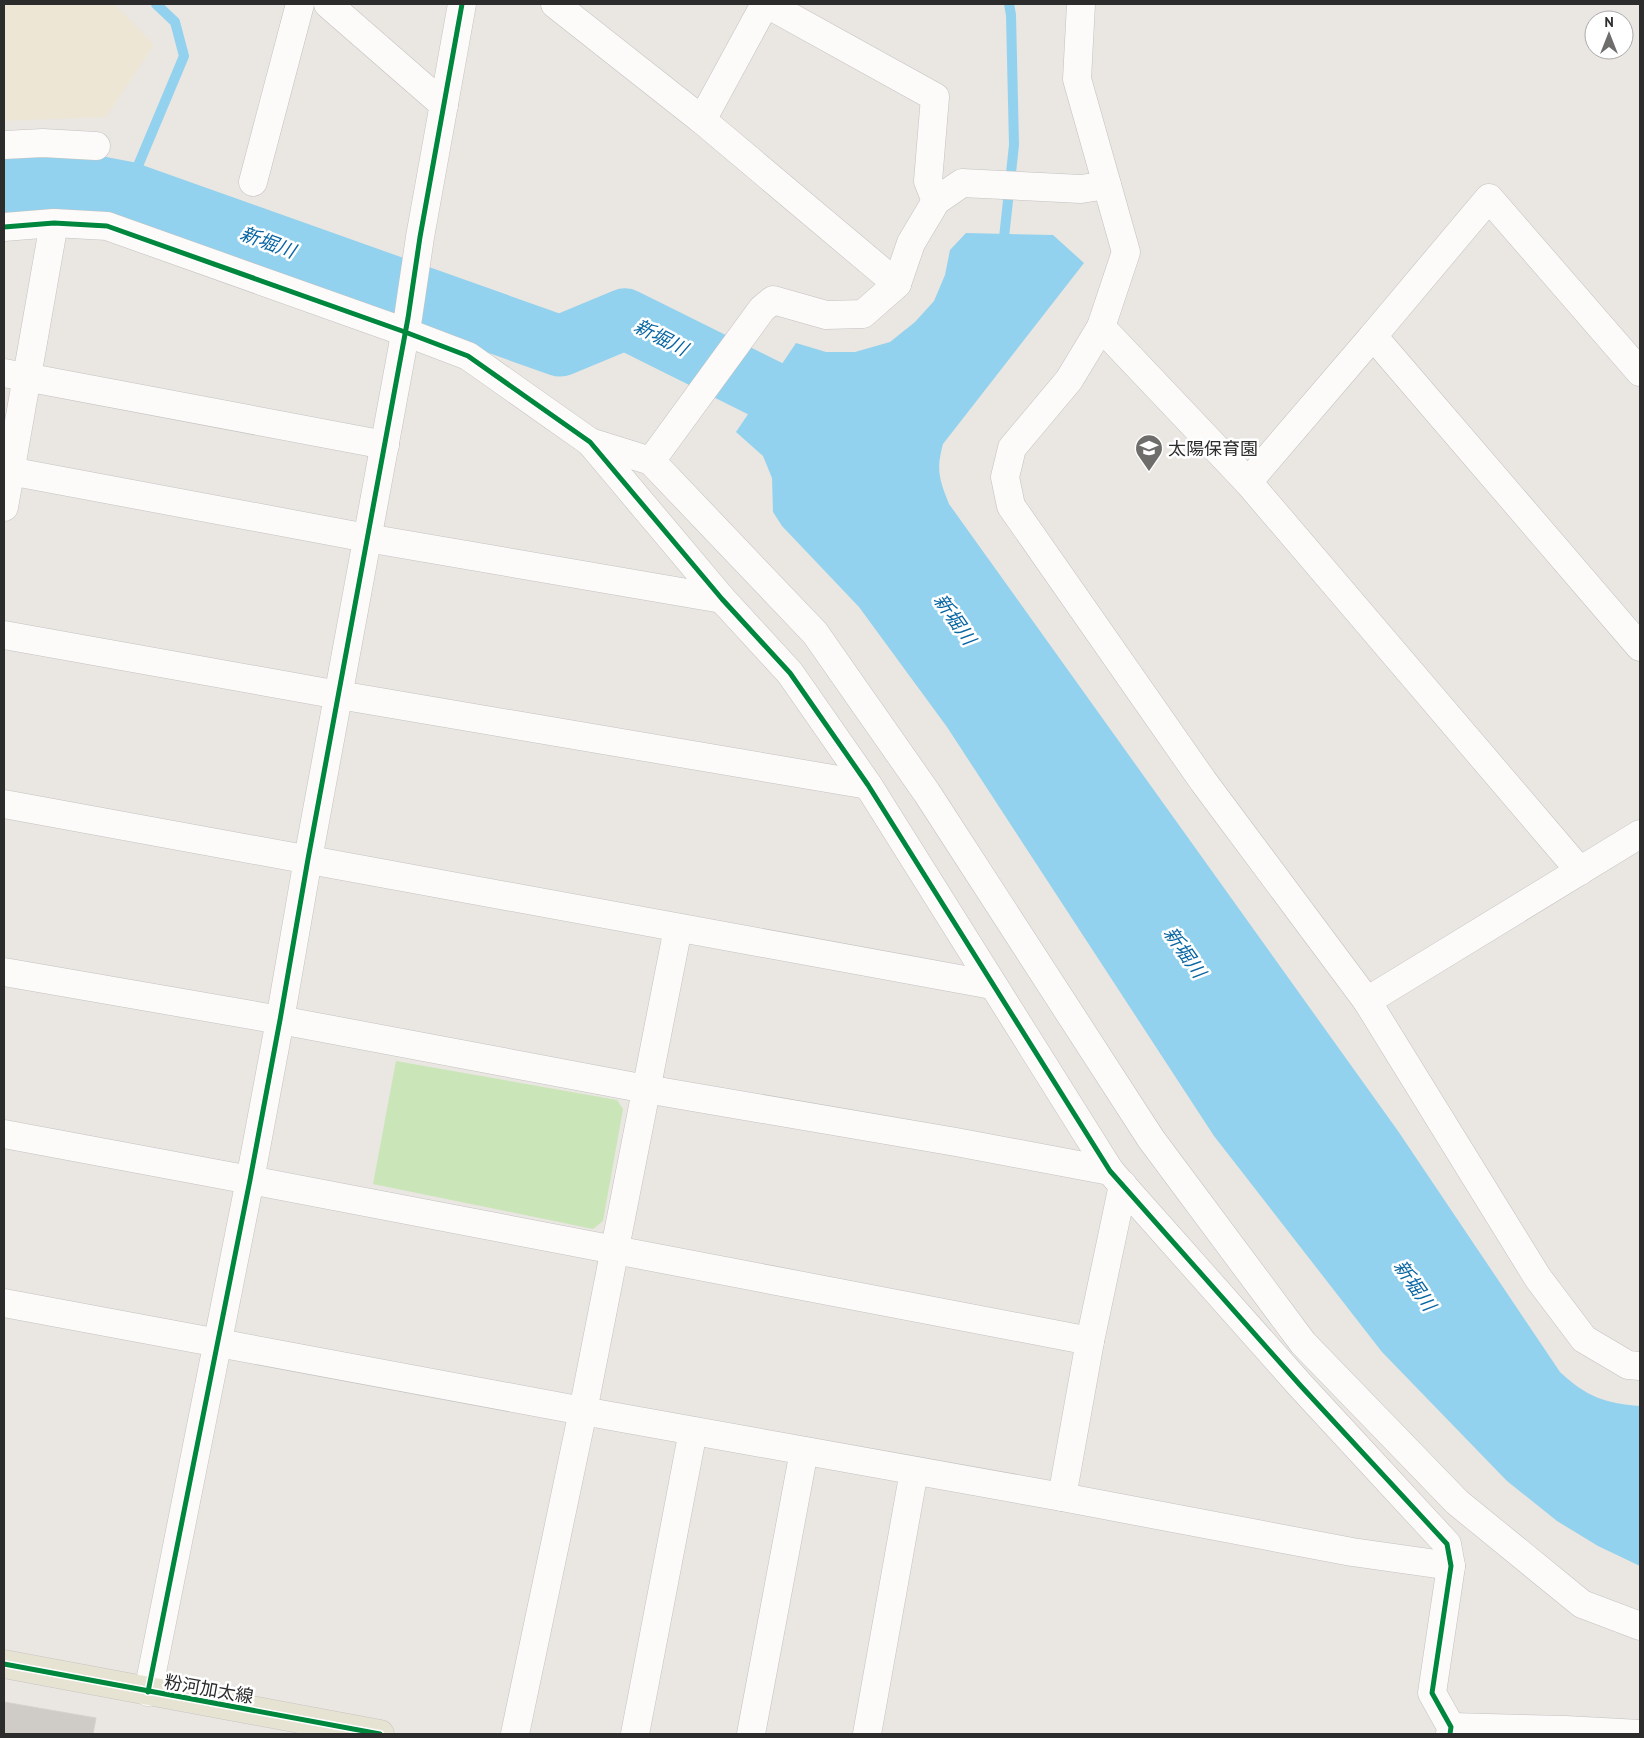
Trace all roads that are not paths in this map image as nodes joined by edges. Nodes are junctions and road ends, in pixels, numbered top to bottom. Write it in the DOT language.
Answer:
graph roads {
  1 [pos="300,4"];
  2 [pos="328,4"];
  3 [pos="462,4"];
  4 [pos="555,4"];
  5 [pos="766,4"];
  6 [pos="1081,4"];
  7 [pos="444,105"];
  8 [pos="702,120"];
  9 [pos="4,145"];
  10 [pos="96,146"];
  11 [pos="253,182"];
  12 [pos="1107,185"];
  13 [pos="936,201"];
  14 [pos="54,223"];
  15 [pos="4,227"];
  16 [pos="897,284"];
  17 [pos="406,325"];
  18 [pos="1101,328"];
  19 [pos="1373,336"];
  20 [pos="1640,372"];
  21 [pos="15,375"];
  22 [pos="590,442"];
  23 [pos="385,445"];
  24 [pos="657,453"];
  25 [pos="7,470"];
  26 [pos="1248,482"];
  27 [pos="4,506"];
  28 [pos="367,538"];
  29 [pos="722,599"];
  30 [pos="4,635"];
  31 [pos="1640,647"];
  32 [pos="339,695"];
  33 [pos="868,785"];
  34 [pos="4,804"];
  35 [pos="1640,834"];
  36 [pos="308,859"];
  37 [pos="1580,871"];
  38 [pos="678,928"];
  39 [pos="4,972"];
  40 [pos="992,985"];
  41 [pos="1367,1001"];
  42 [pos="280,1020"];
  43 [pos="646,1090"];
  44 [pos="4,1134"];
  45 [pos="1117,1178"];
  46 [pos="250,1180"];
  47 [pos="615,1250"];
  48 [pos="4,1303"];
  49 [pos="1090,1341"];
  50 [pos="218,1342"];
  51 [pos="1640,1366"];
  52 [pos="583,1411"];
  53 [pos="692,1430"];
  54 [pos="804,1451"];
  55 [pos="914,1471"];
  56 [pos="1062,1497"];
  57 [pos="1451,1566"];
  58 [pos="1640,1626"];
  59 [pos="4,1664"];
  60 [pos="148,1692"];
  61 [pos="1451,1731"];
  62 [pos="380,1734"];
  63 [pos="514,1734"];
  64 [pos="635,1734"];
  65 [pos="751,1734"];
  66 [pos="867,1734"];
  67 [pos="1640,1734"];
  1 -- 11 [label="street"];
  2 -- 7 [label="street"];
  3 -- 7 [label="street"];
  4 -- 8 [label="street"];
  5 -- 8 [label="street"];
  5 -- 13 [label="street"];
  6 -- 12 [label="street"];
  7 -- 17 [label="street"];
  8 -- 16 [label="street"];
  9 -- 10 [label="street"];
  12 -- 13 [label="street"];
  12 -- 18 [label="street"];
  13 -- 16 [label="street"];
  14 -- 15 [label="street"];
  14 -- 17 [label="street"];
  14 -- 21 [label="street"];
  16 -- 24 [label="street"];
  17 -- 22 [label="street"];
  17 -- 23 [label="street"];
  18 -- 26 [label="street"];
  18 -- 41 [label="street"];
  19 -- 20 [label="street"];
  19 -- 26 [label="street"];
  19 -- 31 [label="street"];
  21 -- 23 [label="street"];
  21 -- 25 [label="street"];
  22 -- 24 [label="street"];
  22 -- 29 [label="street"];
  23 -- 28 [label="street"];
  24 -- 58 [label="street"];
  25 -- 27 [label="street"];
  25 -- 28 [label="street"];
  26 -- 37 [label="street"];
  28 -- 29 [label="street"];
  28 -- 32 [label="street"];
  29 -- 33 [label="street"];
  30 -- 32 [label="street"];
  32 -- 33 [label="street"];
  32 -- 36 [label="street"];
  33 -- 40 [label="street"];
  34 -- 36 [label="street"];
  35 -- 37 [label="street"];
  36 -- 38 [label="street"];
  36 -- 42 [label="street"];
  37 -- 41 [label="street"];
  38 -- 40 [label="street"];
  38 -- 43 [label="street"];
  39 -- 42 [label="street"];
  40 -- 45 [label="street"];
  41 -- 51 [label="street"];
  42 -- 43 [label="street"];
  42 -- 46 [label="street"];
  43 -- 45 [label="street"];
  43 -- 47 [label="street"];
  44 -- 46 [label="street"];
  45 -- 49 [label="street"];
  45 -- 57 [label="street"];
  46 -- 47 [label="street"];
  46 -- 50 [label="street"];
  47 -- 49 [label="street"];
  47 -- 52 [label="street"];
  48 -- 50 [label="street"];
  49 -- 56 [label="street"];
  50 -- 52 [label="street"];
  50 -- 60 [label="street"];
  52 -- 53 [label="street"];
  52 -- 63 [label="street"];
  53 -- 54 [label="street"];
  53 -- 64 [label="street"];
  54 -- 55 [label="street"];
  54 -- 65 [label="street"];
  55 -- 56 [label="street"];
  55 -- 66 [label="street"];
  56 -- 57 [label="street"];
  57 -- 61 [label="street"];
  59 -- 60 [label="main road, 粉河加太線"];
  60 -- 62 [label="main road, 粉河加太線"];
  61 -- 67 [label="street"];
}
